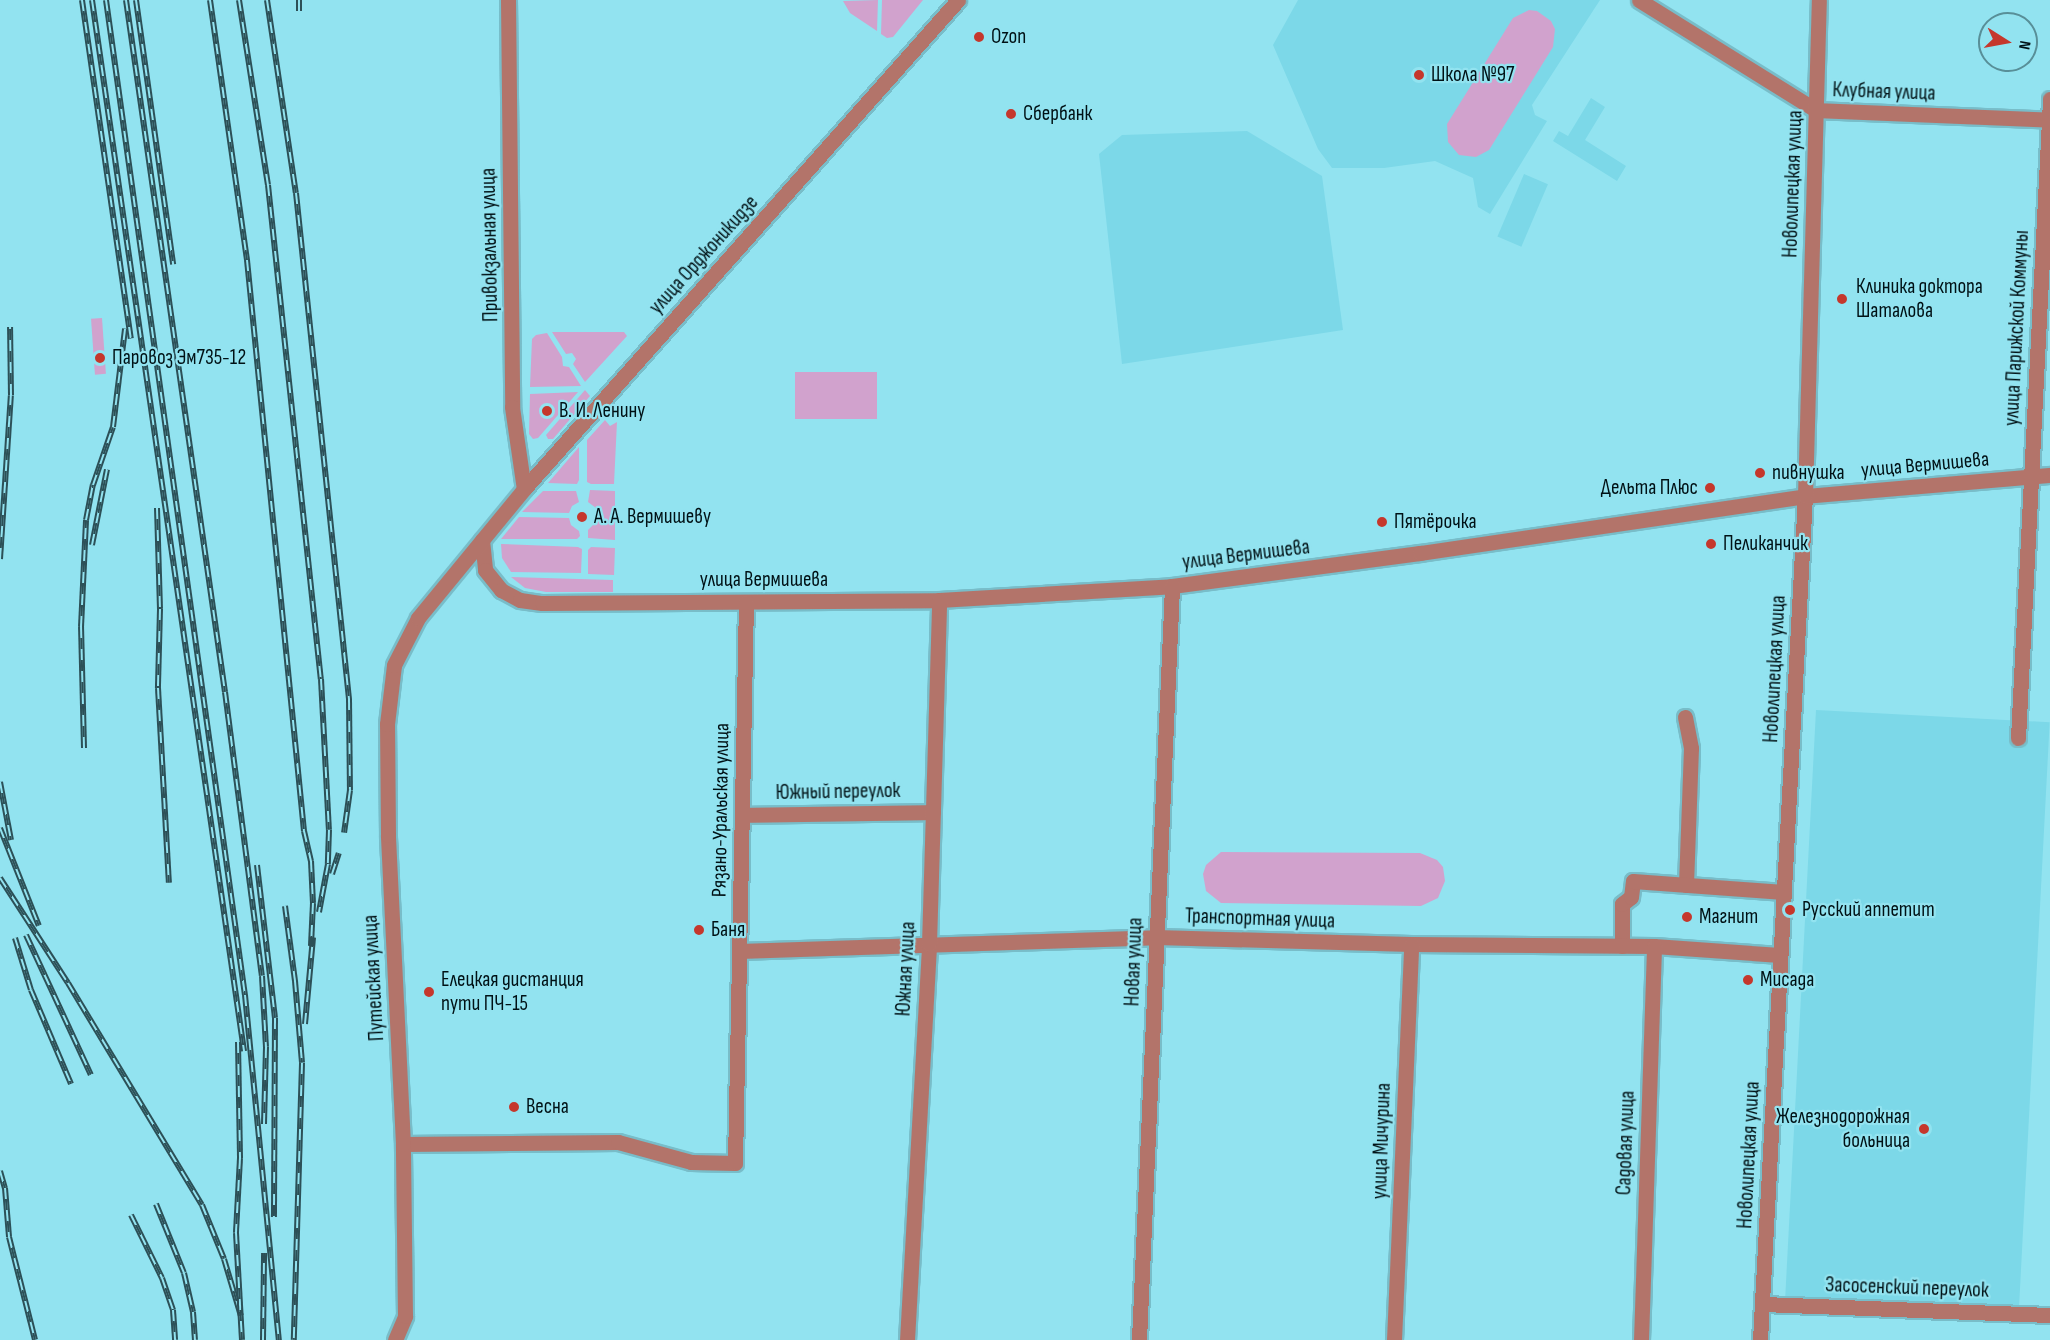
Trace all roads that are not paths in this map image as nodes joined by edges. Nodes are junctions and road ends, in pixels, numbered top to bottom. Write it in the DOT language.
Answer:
graph roads {
  1 [pos="508,0"];
  2 [pos="958,0"];
  3 [pos="1639,0"];
  4 [pos="1819,0"];
  5 [pos="2050,99"];
  6 [pos="1816,110"];
  7 [pos="2050,120"];
  8 [pos="2050,475"];
  9 [pos="2031,478"];
  10 [pos="524,489"];
  11 [pos="1805,496"];
  12 [pos="482,540"];
  13 [pos="1172,586"];
  14 [pos="939,600"];
  15 [pos="746,602"];
  16 [pos="1685,717"];
  17 [pos="2018,738"];
  18 [pos="933,812"];
  19 [pos="743,814"];
  20 [pos="1686,885"];
  21 [pos="1784,892"];
  22 [pos="1156,937"];
  23 [pos="928,944"];
  24 [pos="1411,944"];
  25 [pos="1622,946"];
  26 [pos="1654,946"];
  27 [pos="739,951"];
  28 [pos="1780,955"];
  29 [pos="403,1144"];
  30 [pos="1763,1304"];
  31 [pos="2050,1315"];
  32 [pos="395,1340"];
  33 [pos="907,1340"];
  34 [pos="1138,1340"];
  35 [pos="1394,1340"];
  36 [pos="1641,1340"];
  37 [pos="1760,1340"];
  1 -- 10 [label="street, Привокзальная улица"];
  2 -- 10 [label="street, улица Орджоникидзе"];
  3 -- 6 [label="street, Клубная улица"];
  4 -- 6 [label="street, Новолипецкая улица"];
  5 -- 7 [label="street, улица Парижской Коммуны"];
  6 -- 7 [label="street, Клубная улица"];
  6 -- 11 [label="street, Новолипецкая улица"];
  7 -- 9 [label="street, улица Парижской Коммуны"];
  8 -- 9 [label="street, улица Вермишева"];
  9 -- 11 [label="street, улица Вермишева"];
  9 -- 17 [label="street, улица Парижской Коммуны"];
  10 -- 12 [label="street, улица Орджоникидзе"];
  11 -- 13 [label="street, улица Вермишева"];
  11 -- 21 [label="street, Новолипецкая улица"];
  12 -- 15 [label="street, улица Вермишева"];
  12 -- 29 [label="street, Путейская улица"];
  13 -- 14 [label="street, улица Вермишева"];
  13 -- 22 [label="street, Новая улица"];
  14 -- 15 [label="street, улица Вермишева"];
  14 -- 18 [label="street, Южная улица"];
  15 -- 19 [label="street, Рязано-Уральская улица"];
  16 -- 20 [label="street"];
  18 -- 19 [label="street, Южный переулок"];
  18 -- 23 [label="street, Южная улица"];
  19 -- 27 [label="street, Рязано-Уральская улица"];
  20 -- 21 [label="street"];
  20 -- 25 [label="street"];
  21 -- 28 [label="street, Новолипецкая улица"];
  22 -- 23 [label="street, Транспортная улица"];
  22 -- 24 [label="street, Транспортная улица"];
  22 -- 34 [label="street, Новая улица"];
  23 -- 27 [label="street, Транспортная улица"];
  23 -- 33 [label="street, Южная улица"];
  24 -- 25 [label="street, Транспортная улица"];
  24 -- 35 [label="street, улица Мичурина"];
  25 -- 26 [label="street, Транспортная улица"];
  26 -- 28 [label="street, Транспортная улица"];
  26 -- 36 [label="street, Садовая улица"];
  27 -- 29 [label="street, Рязано-Уральская улица"];
  28 -- 30 [label="street, Новолипецкая улица"];
  29 -- 32 [label="street, Путейская улица"];
  30 -- 31 [label="street, Засосенский переулок"];
  30 -- 37 [label="street, Новолипецкая улица"];
}
